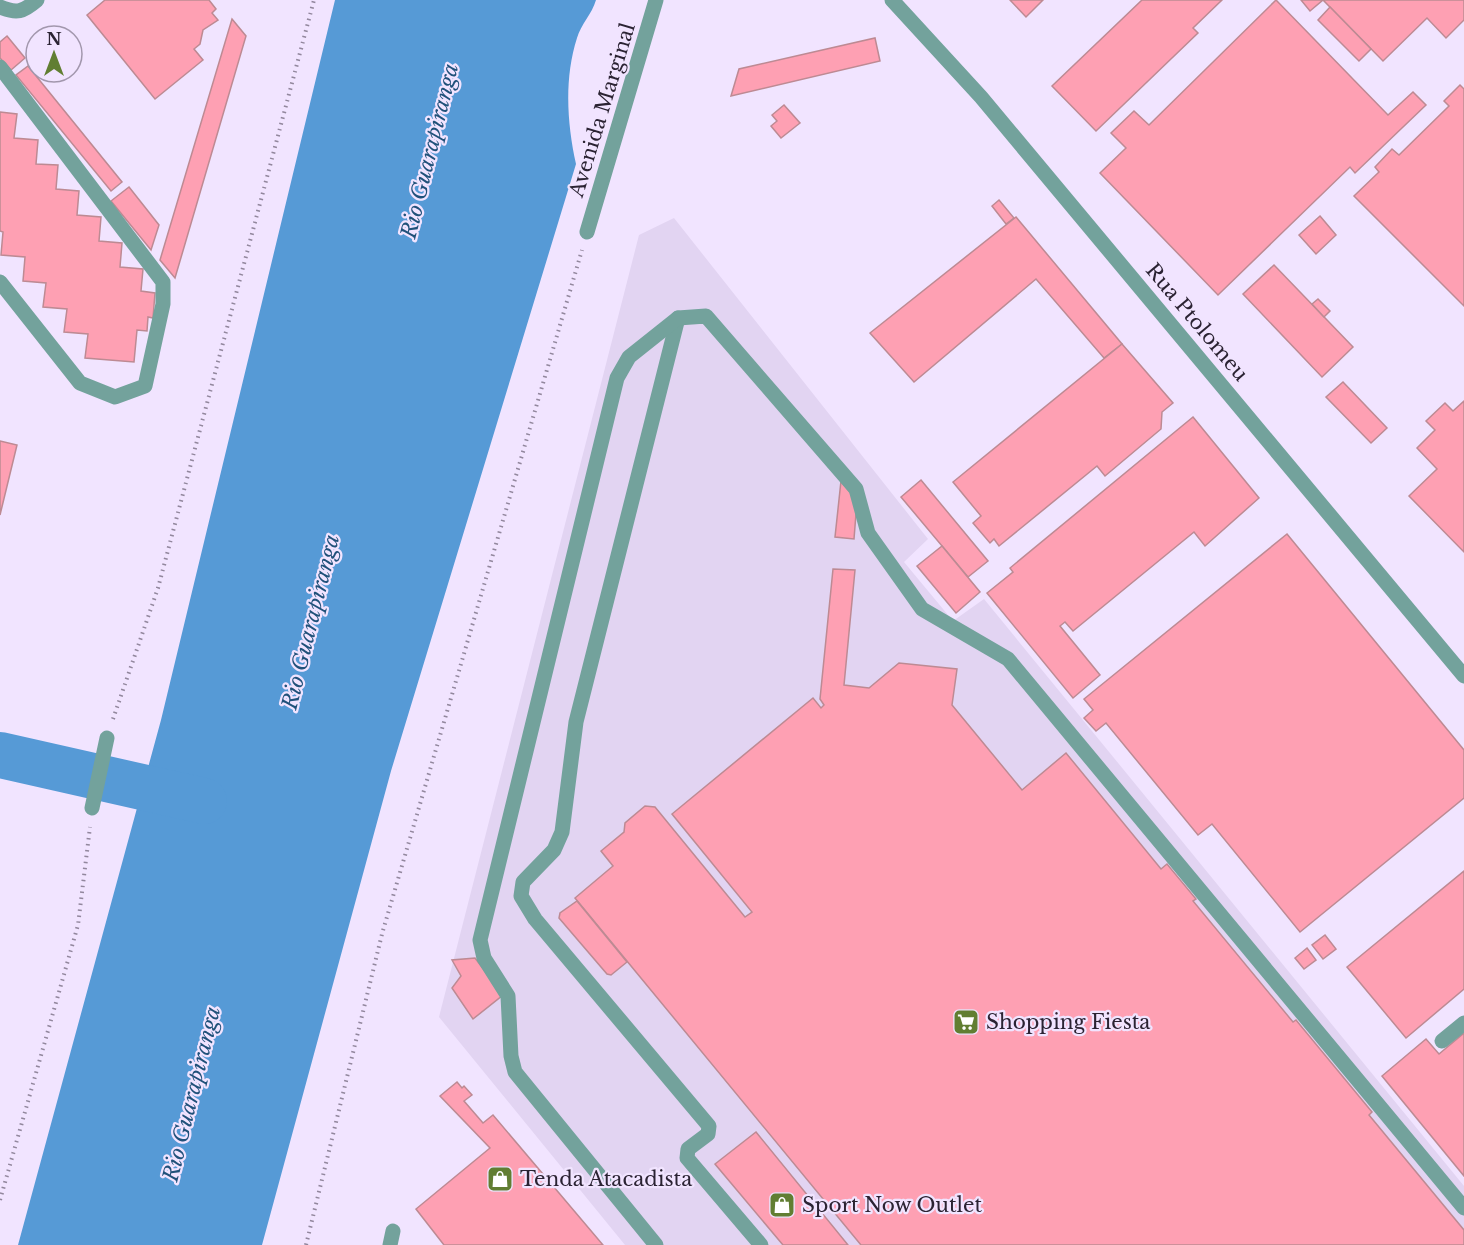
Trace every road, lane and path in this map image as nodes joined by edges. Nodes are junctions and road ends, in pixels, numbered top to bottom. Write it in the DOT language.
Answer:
graph roads {
  1 [pos="37,0"];
  2 [pos="314,0"];
  3 [pos="656,0"];
  4 [pos="892,0"];
  5 [pos="0,7"];
  6 [pos="0,67"];
  7 [pos="588,231"];
  8 [pos="0,282"];
  9 [pos="678,318"];
  10 [pos="1464,676"];
  11 [pos="106,738"];
  12 [pos="92,808"];
  13 [pos="1464,1023"];
  14 [pos="1442,1041"];
  15 [pos="0,1200"];
  16 [pos="1464,1208"];
  17 [pos="306,1245"];
  18 [pos="656,1245"];
  19 [pos="761,1245"];
  1 -- 5 [label="street"];
  2 -- 11 [label="path"];
  3 -- 7 [label="street, Avenida Marginal"];
  4 -- 10 [label="street, Rua Ptolomeu"];
  6 -- 8 [label="street"];
  7 -- 17 [label="path"];
  9 -- 16 [label="street"];
  9 -- 18 [label="street"];
  9 -- 19 [label="street"];
  11 -- 12 [label="street"];
  12 -- 15 [label="path"];
  13 -- 14 [label="street"];
}
